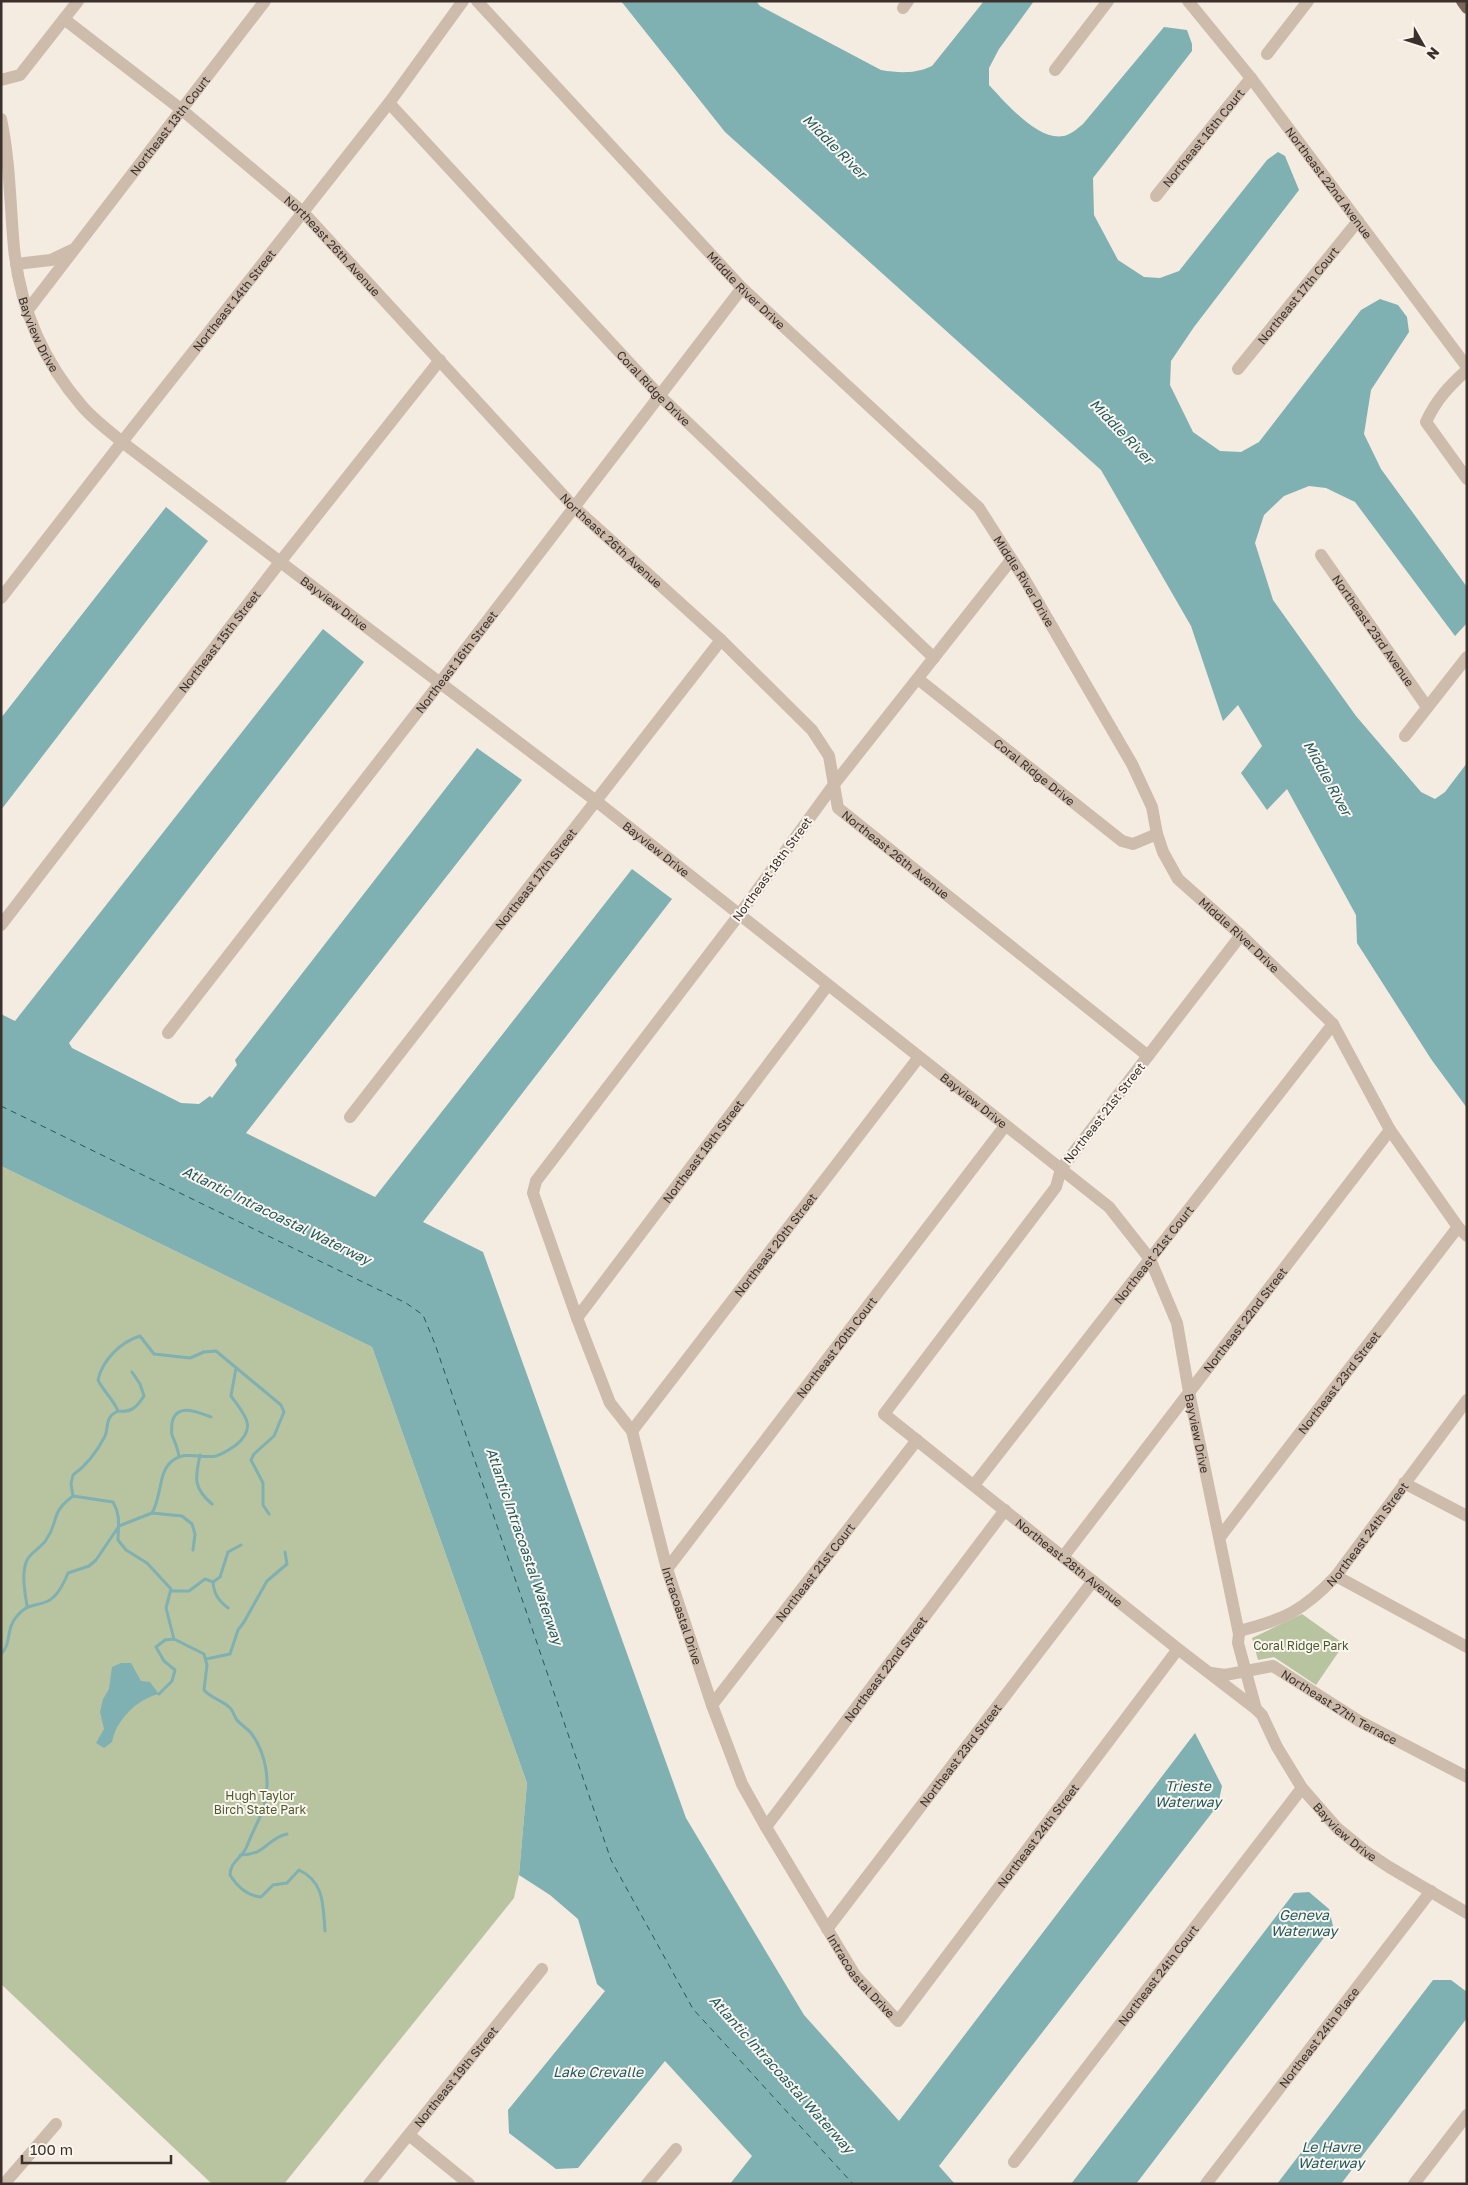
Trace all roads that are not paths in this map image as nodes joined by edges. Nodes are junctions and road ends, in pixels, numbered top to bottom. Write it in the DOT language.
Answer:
graph roads {
  1 [pos="78,1"];
  2 [pos="266,1"];
  3 [pos="463,1"];
  4 [pos="477,1"];
  5 [pos="1108,1"];
  6 [pos="1188,1"];
  7 [pos="1308,1"];
  8 [pos="1462,1"];
  9 [pos="1467,8"];
  10 [pos="64,19"];
  11 [pos="1267,54"];
  12 [pos="1055,70"];
  13 [pos="1251,78"];
  14 [pos="1,80"];
  15 [pos="389,103"];
  16 [pos="182,110"];
  17 [pos="1,119"];
  18 [pos="1156,196"];
  19 [pos="303,212"];
  20 [pos="1358,221"];
  21 [pos="72,250"];
  22 [pos="16,264"];
  23 [pos="742,288"];
  24 [pos="27,311"];
  25 [pos="440,360"];
  26 [pos="1467,368"];
  27 [pos="1238,370"];
  28 [pos="660,396"];
  29 [pos="122,442"];
  30 [pos="1467,479"];
  31 [pos="574,507"];
  32 [pos="1321,555"];
  33 [pos="1011,560"];
  34 [pos="280,562"];
  35 [pos="1,598"];
  36 [pos="722,640"];
  37 [pos="1467,657"];
  38 [pos="934,658"];
  39 [pos="918,680"];
  40 [pos="440,683"];
  41 [pos="1427,708"];
  42 [pos="1405,736"];
  43 [pos="835,783"];
  44 [pos="596,801"];
  45 [pos="1157,834"];
  46 [pos="739,915"];
  47 [pos="1,925"];
  48 [pos="1241,935"];
  49 [pos="828,985"];
  50 [pos="1333,1024"];
  51 [pos="168,1033"];
  52 [pos="1148,1056"];
  53 [pos="919,1057"];
  54 [pos="350,1117"];
  55 [pos="1005,1126"];
  56 [pos="1390,1130"];
  57 [pos="1061,1169"];
  58 [pos="536,1181"];
  59 [pos="1462,1232"];
  60 [pos="1150,1259"];
  61 [pos="577,1318"];
  62 [pos="1189,1392"];
  63 [pos="1467,1400"];
  64 [pos="884,1414"];
  65 [pos="632,1431"];
  66 [pos="917,1440"];
  67 [pos="1404,1483"];
  68 [pos="974,1486"];
  69 [pos="1005,1510"];
  70 [pos="1467,1516"];
  71 [pos="1220,1536"];
  72 [pos="1063,1557"];
  73 [pos="667,1569"];
  74 [pos="1336,1576"];
  75 [pos="1094,1581"];
  76 [pos="1239,1633"];
  77 [pos="1467,1647"];
  78 [pos="1178,1650"];
  79 [pos="1248,1670"];
  80 [pos="1209,1673"];
  81 [pos="712,1705"];
  82 [pos="1259,1712"];
  83 [pos="1467,1777"];
  84 [pos="1302,1788"];
  85 [pos="766,1827"];
  86 [pos="1431,1891"];
  87 [pos="1467,1913"];
  88 [pos="827,1929"];
  89 [pos="542,1970"];
  90 [pos="898,2022"];
  91 [pos="1467,2115"];
  92 [pos="56,2124"];
  93 [pos="409,2135"];
  94 [pos="676,2150"];
  95 [pos="1014,2162"];
  96 [pos="4,2184"];
  97 [pos="369,2184"];
  98 [pos="469,2184"];
  99 [pos="648,2184"];
  100 [pos="1206,2184"];
  101 [pos="1414,2184"];
  1 -- 10 [label="street"];
  2 -- 16 [label="street, Northeast 13th Court"];
  3 -- 15 [label="street, Northeast 14th Street"];
  4 -- 23 [label="street, Middle River Drive"];
  5 -- 12 [label="street"];
  6 -- 13 [label="street, Northeast 22nd Avenue"];
  7 -- 11 [label="street"];
  8 -- 9 [label="main road"];
  10 -- 14 [label="street"];
  10 -- 16 [label="street, Northeast 26th Avenue"];
  13 -- 18 [label="street, Northeast 16th Court"];
  13 -- 20 [label="street, Northeast 22nd Avenue"];
  15 -- 19 [label="street, Northeast 14th Street"];
  15 -- 28 [label="street, Coral Ridge Drive"];
  16 -- 19 [label="street, Northeast 26th Avenue"];
  16 -- 21 [label="street, Northeast 13th Court"];
  17 -- 22 [label="street, Bayview Drive"];
  19 -- 25 [label="street, Northeast 26th Avenue"];
  19 -- 29 [label="street, Northeast 14th Street"];
  20 -- 26 [label="street, Northeast 22nd Avenue"];
  20 -- 27 [label="street, Northeast 17th Court"];
  21 -- 22 [label="street, Northeast 13th Court"];
  21 -- 24 [label="street, Northeast 13th Court"];
  22 -- 24 [label="street, Bayview Drive"];
  23 -- 28 [label="street, Northeast 16th Street"];
  23 -- 33 [label="street, Middle River Drive"];
  24 -- 29 [label="street, Bayview Drive"];
  25 -- 31 [label="street, Northeast 26th Avenue"];
  25 -- 34 [label="street, Northeast 15th Street"];
  26 -- 30 [label="street"];
  28 -- 31 [label="street, Northeast 16th Street"];
  28 -- 38 [label="street, Coral Ridge Drive"];
  29 -- 34 [label="street, Bayview Drive"];
  29 -- 35 [label="street, Northeast 14th Street"];
  31 -- 36 [label="street, Northeast 26th Avenue"];
  31 -- 40 [label="street, Northeast 16th Street"];
  32 -- 41 [label="street, Northeast 23rd Avenue"];
  33 -- 38 [label="street, Northeast 18th Street"];
  33 -- 45 [label="street, Middle River Drive"];
  34 -- 40 [label="street, Bayview Drive"];
  34 -- 47 [label="street, Northeast 15th Street"];
  36 -- 43 [label="street, Northeast 26th Avenue"];
  36 -- 44 [label="street, Northeast 17th Street"];
  37 -- 41 [label="street"];
  38 -- 39 [label="street, Northeast 18th Street"];
  39 -- 43 [label="street, Northeast 18th Street"];
  39 -- 45 [label="street, Coral Ridge Drive"];
  40 -- 44 [label="street, Bayview Drive"];
  40 -- 51 [label="street, Northeast 16th Street"];
  41 -- 42 [label="street"];
  43 -- 46 [label="street, Northeast 18th Street"];
  43 -- 52 [label="street, Northeast 26th Avenue"];
  44 -- 46 [label="street, Bayview Drive"];
  44 -- 54 [label="street, Northeast 17th Street"];
  45 -- 48 [label="street, Middle River Drive"];
  46 -- 49 [label="street, Bayview Drive"];
  46 -- 58 [label="street, Northeast 18th Street"];
  48 -- 50 [label="street, Middle River Drive"];
  48 -- 52 [label="street, Northeast 21st Street"];
  49 -- 53 [label="street, Bayview Drive"];
  49 -- 61 [label="street, Northeast 19th Street"];
  50 -- 56 [label="street, Middle River Drive"];
  50 -- 60 [label="street, Northeast 21st Court"];
  52 -- 57 [label="street, Northeast 21st Street"];
  53 -- 55 [label="street, Bayview Drive"];
  53 -- 65 [label="street, Northeast 20th Street"];
  55 -- 57 [label="street, Bayview Drive"];
  55 -- 73 [label="street, Northeast 20th Court"];
  56 -- 59 [label="street, Middle River Drive"];
  56 -- 62 [label="street, Northeast 22nd Street"];
  57 -- 60 [label="street, Bayview Drive"];
  57 -- 64 [label="street, Northeast 21st Street"];
  58 -- 61 [label="street, Intracoastal Drive"];
  59 -- 71 [label="street, Northeast 23rd Street"];
  60 -- 62 [label="street, Bayview Drive"];
  60 -- 68 [label="street, Northeast 21st Court"];
  61 -- 65 [label="street, Intracoastal Drive"];
  62 -- 71 [label="street, Bayview Drive"];
  62 -- 72 [label="street, Northeast 22nd Street"];
  63 -- 67 [label="street, Northeast 24th Street"];
  64 -- 66 [label="street, Northeast 28th Avenue"];
  65 -- 73 [label="street, Intracoastal Drive"];
  66 -- 68 [label="street, Northeast 28th Avenue"];
  66 -- 81 [label="street, Northeast 21st Court"];
  67 -- 70 [label="street"];
  67 -- 74 [label="street, Northeast 24th Street"];
  68 -- 69 [label="street, Northeast 28th Avenue"];
  69 -- 72 [label="street, Northeast 28th Avenue"];
  69 -- 85 [label="street, Northeast 22nd Street"];
  71 -- 76 [label="street, Bayview Drive"];
  72 -- 75 [label="street, Northeast 28th Avenue"];
  73 -- 81 [label="street, Intracoastal Drive"];
  74 -- 76 [label="street, Northeast 24th Street"];
  74 -- 77 [label="street"];
  75 -- 78 [label="street, Northeast 28th Avenue"];
  75 -- 88 [label="street, Northeast 23rd Street"];
  76 -- 79 [label="street, Bayview Drive"];
  78 -- 80 [label="street, Northeast 28th Avenue"];
  78 -- 90 [label="street, Northeast 24th Street"];
  79 -- 80 [label="street, Northeast 27th Terrace"];
  79 -- 82 [label="street, Bayview Drive"];
  79 -- 83 [label="street, Northeast 27th Terrace"];
  80 -- 82 [label="street, Northeast 28th Avenue"];
  81 -- 85 [label="street, Intracoastal Drive"];
  82 -- 84 [label="street, Bayview Drive"];
  84 -- 86 [label="street, Bayview Drive"];
  84 -- 95 [label="street, Northeast 24th Court"];
  85 -- 88 [label="street, Intracoastal Drive"];
  86 -- 87 [label="street, Bayview Drive"];
  86 -- 100 [label="street, Northeast 24th Place"];
  88 -- 90 [label="street, Intracoastal Drive"];
  89 -- 93 [label="street, Northeast 19th Street"];
  91 -- 101 [label="street"];
  92 -- 96 [label="street"];
  93 -- 97 [label="street, Northeast 19th Street"];
  93 -- 98 [label="street"];
  94 -- 99 [label="street"];
}
